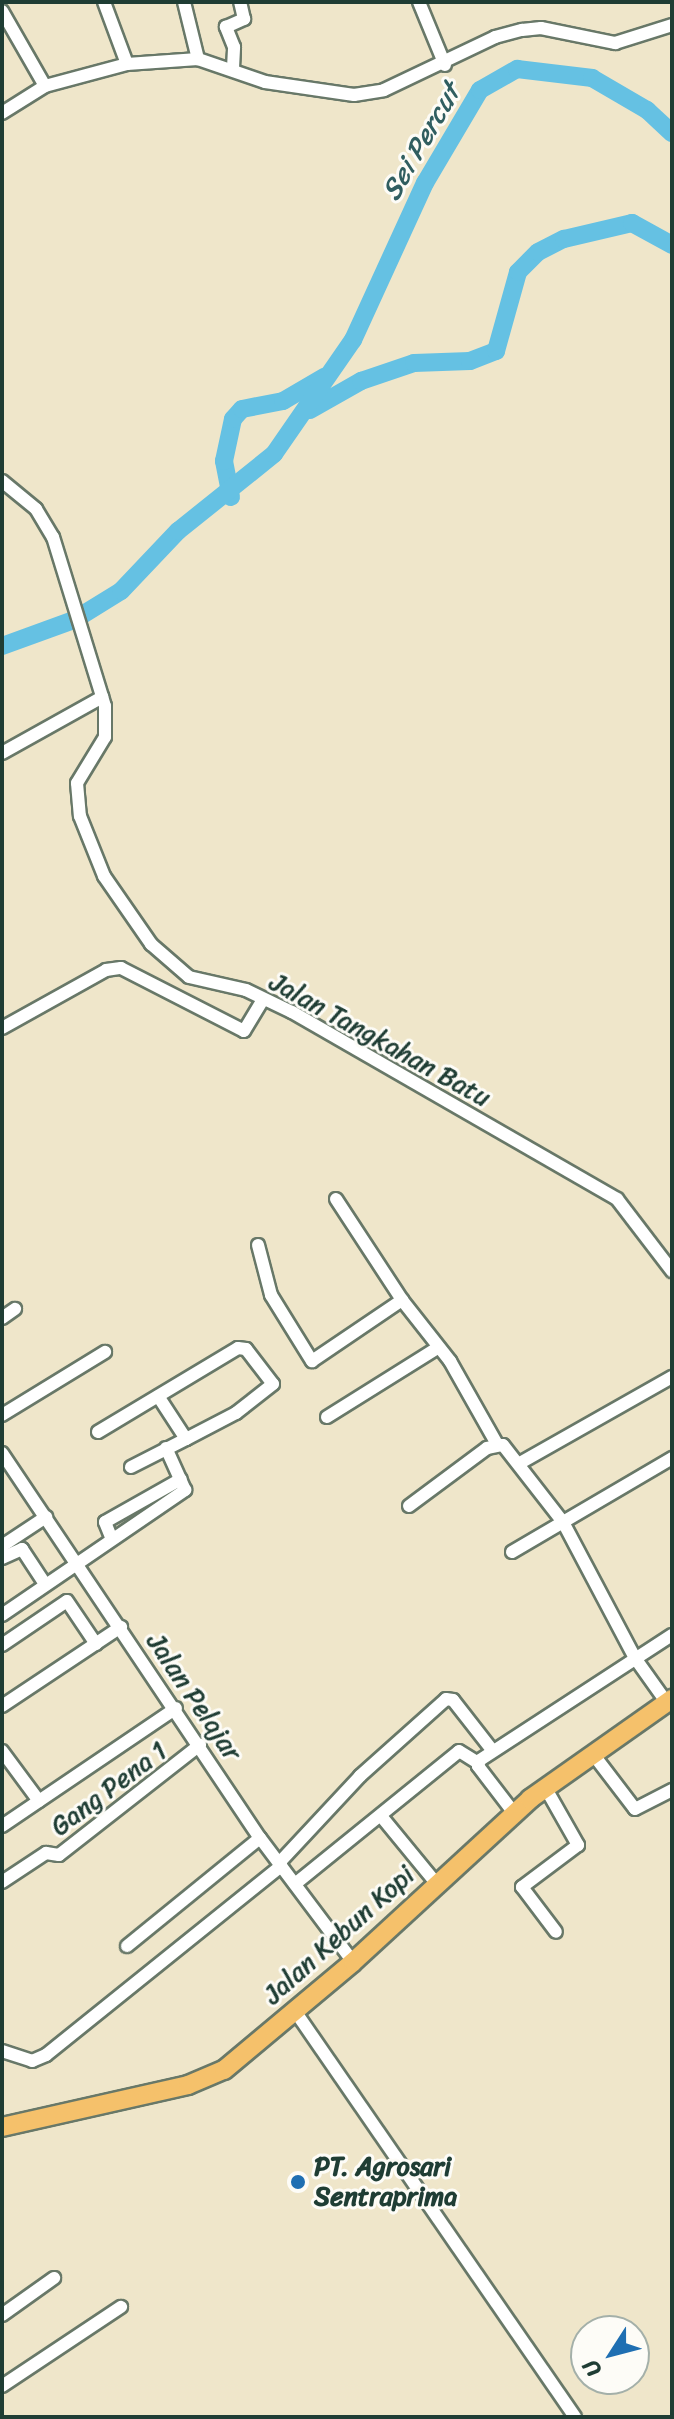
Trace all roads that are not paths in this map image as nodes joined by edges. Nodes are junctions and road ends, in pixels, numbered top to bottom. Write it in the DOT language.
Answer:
graph roads {
  1 [pos="104,2"];
  2 [pos="184,2"];
  3 [pos="240,2"];
  4 [pos="419,2"];
  5 [pos="2,11"];
  6 [pos="672,25"];
  7 [pos="198,59"];
  8 [pos="127,64"];
  9 [pos="445,65"];
  10 [pos="233,68"];
  11 [pos="45,86"];
  12 [pos="2,113"];
  13 [pos="2,481"];
  14 [pos="102,697"];
  15 [pos="2,753"];
  16 [pos="263,999"];
  17 [pos="2,1028"];
  18 [pos="336,1199"];
  19 [pos="258,1245"];
  20 [pos="672,1271"];
  21 [pos="402,1300"];
  22 [pos="15,1309"];
  23 [pos="2,1318"];
  24 [pos="436,1349"];
  25 [pos="105,1352"];
  26 [pos="672,1377"];
  27 [pos="158,1396"];
  28 [pos="2,1415"];
  29 [pos="327,1417"];
  30 [pos="98,1432"];
  31 [pos="186,1439"];
  32 [pos="497,1444"];
  33 [pos="166,1448"];
  34 [pos="2,1453"];
  35 [pos="672,1458"];
  36 [pos="520,1463"];
  37 [pos="131,1467"];
  38 [pos="409,1506"];
  39 [pos="46,1517"];
  40 [pos="563,1522"];
  41 [pos="2,1546"];
  42 [pos="512,1552"];
  43 [pos="2,1558"];
  44 [pos="77,1562"];
  45 [pos="45,1584"];
  46 [pos="2,1615"];
  47 [pos="121,1627"];
  48 [pos="672,1635"];
  49 [pos="96,1644"];
  50 [pos="2,1645"];
  51 [pos="635,1658"];
  52 [pos="669,1701"];
  53 [pos="2,1706"];
  54 [pos="176,1708"];
  55 [pos="200,1745"];
  56 [pos="492,1750"];
  57 [pos="2,1751"];
  58 [pos="593,1754"];
  59 [pos="478,1763"];
  60 [pos="545,1787"];
  61 [pos="672,1790"];
  62 [pos="39,1801"];
  63 [pos="514,1813"];
  64 [pos="381,1816"];
  65 [pos="2,1826"];
  66 [pos="260,1838"];
  67 [pos="280,1864"];
  68 [pos="2,1882"];
  69 [pos="436,1883"];
  70 [pos="295,1884"];
  71 [pos="556,1932"];
  72 [pos="127,1946"];
  73 [pos="353,1962"];
  74 [pos="295,2011"];
  75 [pos="2,2051"];
  76 [pos="2,2127"];
  77 [pos="54,2278"];
  78 [pos="121,2307"];
  79 [pos="2,2315"];
  80 [pos="2,2386"];
  81 [pos="575,2417"];
  1 -- 8 [label="street"];
  2 -- 7 [label="street"];
  3 -- 10 [label="street"];
  4 -- 9 [label="street"];
  5 -- 11 [label="street"];
  6 -- 9 [label="street"];
  7 -- 8 [label="street"];
  7 -- 10 [label="street"];
  8 -- 11 [label="street"];
  9 -- 10 [label="street"];
  11 -- 12 [label="street"];
  13 -- 14 [label="street, Jalan Tangkahan Batu"];
  14 -- 15 [label="street"];
  14 -- 16 [label="street, Jalan Tangkahan Batu"];
  16 -- 17 [label="street"];
  16 -- 20 [label="street, Jalan Tangkahan Batu"];
  18 -- 21 [label="street"];
  19 -- 21 [label="street"];
  21 -- 24 [label="street"];
  22 -- 23 [label="street"];
  24 -- 29 [label="street"];
  24 -- 32 [label="street"];
  25 -- 28 [label="street"];
  26 -- 36 [label="street"];
  27 -- 30 [label="street"];
  27 -- 31 [label="street"];
  27 -- 31 [label="street"];
  31 -- 33 [label="street"];
  32 -- 36 [label="street"];
  32 -- 38 [label="street"];
  33 -- 37 [label="street"];
  33 -- 44 [label="street"];
  34 -- 39 [label="street, Jalan Pelajar"];
  35 -- 40 [label="street"];
  36 -- 40 [label="street"];
  39 -- 41 [label="street"];
  39 -- 44 [label="street, Jalan Pelajar"];
  40 -- 42 [label="street"];
  40 -- 51 [label="street"];
  43 -- 45 [label="street"];
  44 -- 45 [label="street"];
  44 -- 47 [label="street, Jalan Pelajar"];
  45 -- 46 [label="street"];
  47 -- 49 [label="street"];
  47 -- 54 [label="street, Jalan Pelajar"];
  48 -- 51 [label="street"];
  49 -- 50 [label="street"];
  49 -- 53 [label="street"];
  51 -- 52 [label="street"];
  51 -- 56 [label="street"];
  52 -- 58 [label="main road, Jalan Kebun Kopi"];
  54 -- 55 [label="street, Jalan Pelajar"];
  54 -- 62 [label="street"];
  55 -- 66 [label="street, Jalan Pelajar"];
  55 -- 68 [label="street, Gang Pena 1"];
  56 -- 59 [label="street"];
  56 -- 67 [label="street"];
  57 -- 62 [label="street"];
  58 -- 60 [label="main road, Jalan Kebun Kopi"];
  58 -- 61 [label="street"];
  59 -- 63 [label="street"];
  59 -- 64 [label="street"];
  60 -- 63 [label="main road, Jalan Kebun Kopi"];
  60 -- 71 [label="street"];
  62 -- 65 [label="street"];
  63 -- 69 [label="main road, Jalan Kebun Kopi"];
  64 -- 69 [label="street"];
  64 -- 70 [label="street"];
  66 -- 67 [label="street, Jalan Pelajar"];
  66 -- 72 [label="street"];
  67 -- 70 [label="street, Jalan Pelajar"];
  67 -- 75 [label="street"];
  69 -- 73 [label="main road, Jalan Kebun Kopi"];
  70 -- 73 [label="street, Jalan Pelajar"];
  73 -- 74 [label="main road, Jalan Kebun Kopi"];
  74 -- 76 [label="main road, Jalan Kebun Kopi"];
  74 -- 81 [label="street"];
  77 -- 79 [label="street"];
  78 -- 80 [label="street"];
}
